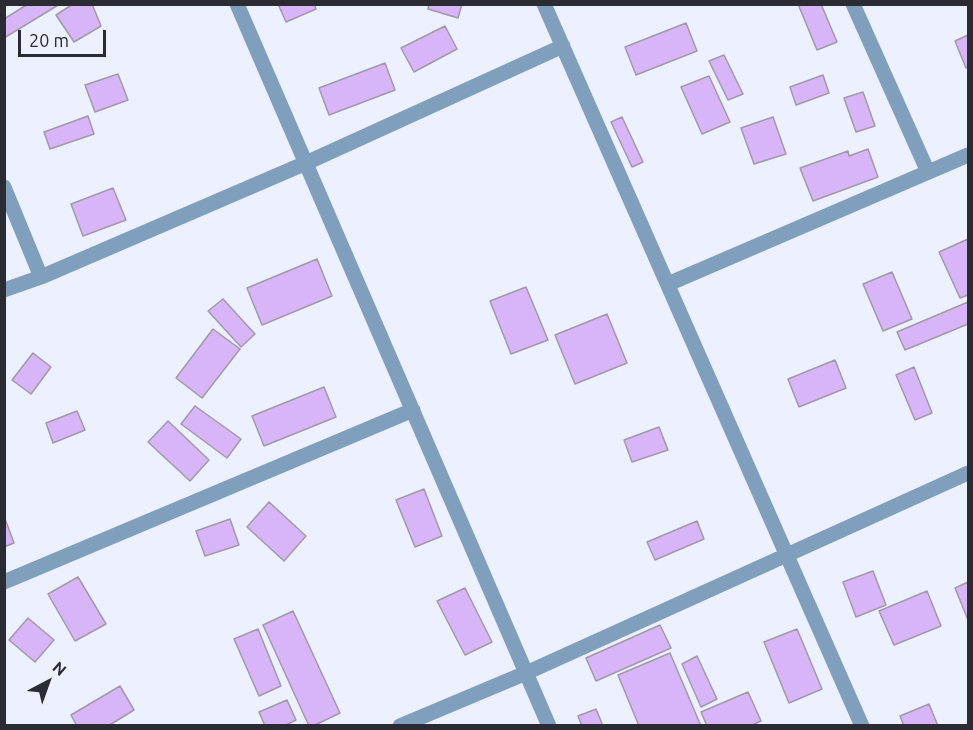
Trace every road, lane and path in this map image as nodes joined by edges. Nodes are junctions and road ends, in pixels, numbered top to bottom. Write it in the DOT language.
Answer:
graph roads {
  1 [pos="237,4"];
  2 [pos="544,4"];
  3 [pos="853,4"];
  4 [pos="563,46"];
  5 [pos="969,155"];
  6 [pos="306,163"];
  7 [pos="928,172"];
  8 [pos="4,187"];
  9 [pos="41,277"];
  10 [pos="668,284"];
  11 [pos="4,290"];
  12 [pos="413,410"];
  13 [pos="969,473"];
  14 [pos="787,555"];
  15 [pos="4,582"];
  16 [pos="526,673"];
  17 [pos="400,726"];
  18 [pos="549,726"];
  19 [pos="862,726"];
  1 -- 6 [label="street"];
  2 -- 4 [label="street"];
  3 -- 7 [label="street"];
  4 -- 6 [label="street"];
  4 -- 10 [label="street"];
  5 -- 7 [label="street"];
  6 -- 9 [label="street"];
  6 -- 12 [label="street"];
  7 -- 10 [label="street"];
  8 -- 9 [label="street"];
  9 -- 11 [label="street"];
  10 -- 14 [label="street"];
  12 -- 15 [label="street"];
  12 -- 16 [label="street"];
  13 -- 14 [label="street"];
  14 -- 16 [label="street"];
  14 -- 19 [label="street"];
  16 -- 17 [label="street"];
  16 -- 18 [label="street"];
}
